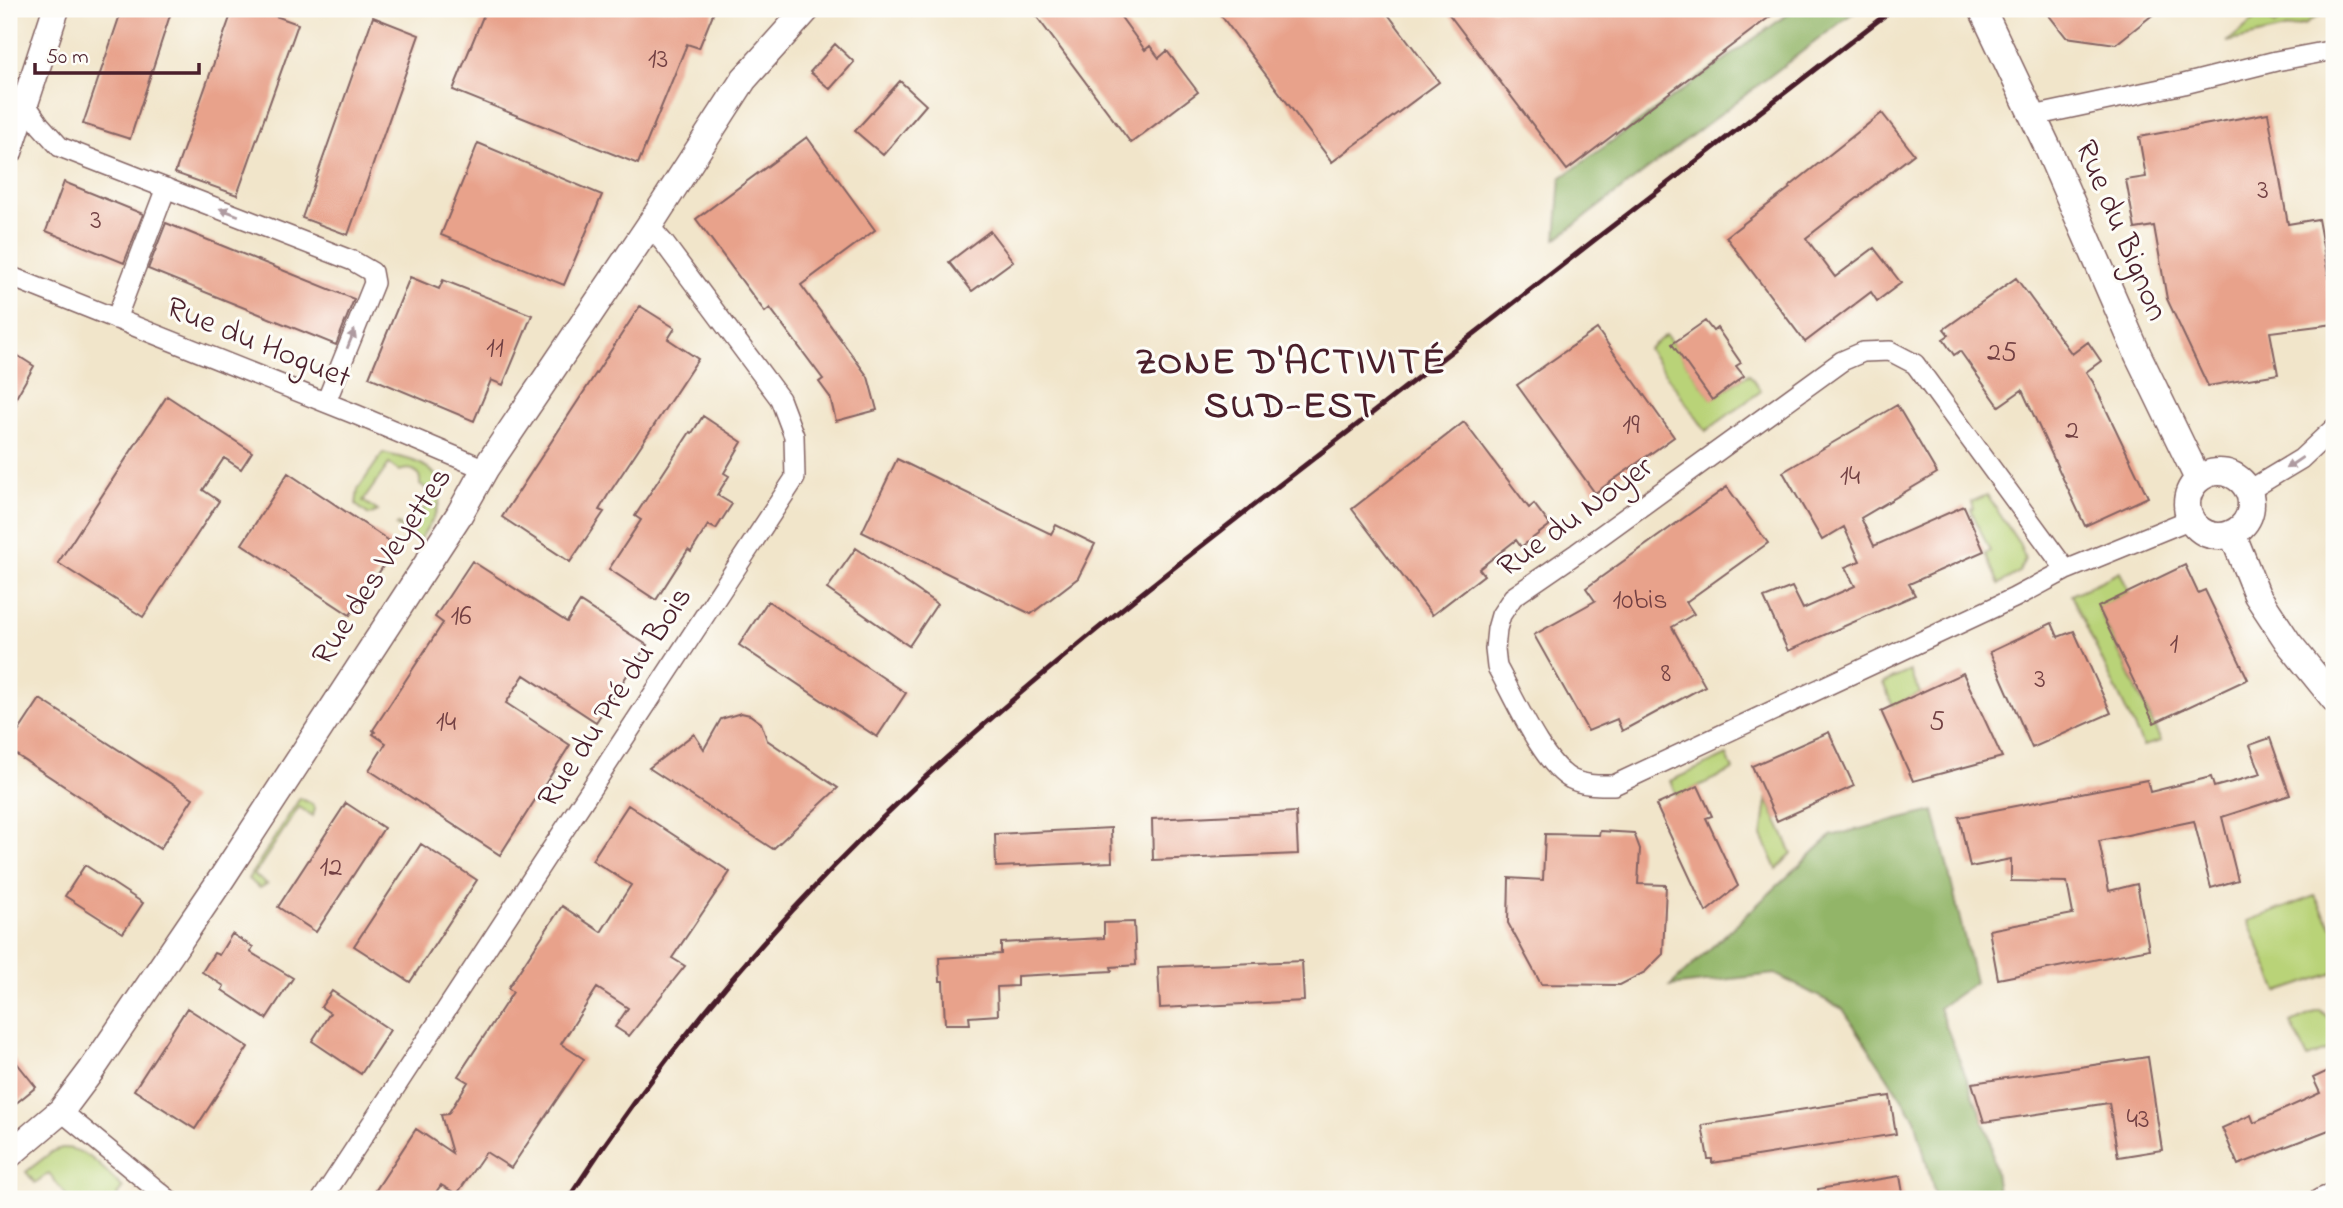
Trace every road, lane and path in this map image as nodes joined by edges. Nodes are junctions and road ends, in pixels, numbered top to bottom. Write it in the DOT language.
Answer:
graph roads {
  1 [pos="56,9"];
  2 [pos="807,9"];
  3 [pos="1982,9"];
  4 [pos="2334,50"];
  5 [pos="25,103"];
  6 [pos="2033,116"];
  7 [pos="9,152"];
  8 [pos="166,188"];
  9 [pos="649,226"];
  10 [pos="9,276"];
  11 [pos="116,320"];
  12 [pos="326,402"];
  13 [pos="2334,428"];
  14 [pos="485,469"];
  15 [pos="2198,479"];
  16 [pos="2248,491"];
  17 [pos="2192,521"];
  18 [pos="2232,533"];
  19 [pos="2066,570"];
  20 [pos="2334,698"];
  21 [pos="61,1111"];
  22 [pos="9,1155"];
  23 [pos="2334,1193"];
  24 [pos="168,1199"];
  25 [pos="322,1199"];
  26 [pos="2319,1199"];
  1 -- 5 [label="street"];
  2 -- 9 [label="street, Rue des Veyettes"];
  3 -- 6 [label="street, Rue du Bignon"];
  4 -- 6 [label="street"];
  5 -- 7 [label="street"];
  5 -- 8 [label="street"];
  6 -- 15 [label="street, Rue du Bignon"];
  8 -- 11 [label="street"];
  12 -- 8 [label="street, one-way"];
  9 -- 14 [label="street, Rue des Veyettes"];
  9 -- 25 [label="street, Rue du Pré du Bois"];
  10 -- 11 [label="street, Rue du Hoguet"];
  11 -- 12 [label="street, Rue du Hoguet"];
  12 -- 14 [label="street, Rue du Hoguet"];
  13 -- 16 [label="street, one-way"];
  14 -- 21 [label="street, Rue des Veyettes"];
  15 -- 16 [label="street"];
  15 -- 17 [label="street"];
  16 -- 18 [label="street"];
  17 -- 18 [label="street"];
  17 -- 19 [label="street, Rue du Noyer"];
  18 -- 20 [label="street"];
  19 -- 19 [label="street, Rue du Noyer"];
  21 -- 22 [label="street, Rue des Veyettes"];
  21 -- 24 [label="street"];
  23 -- 26 [label="street"];
}
